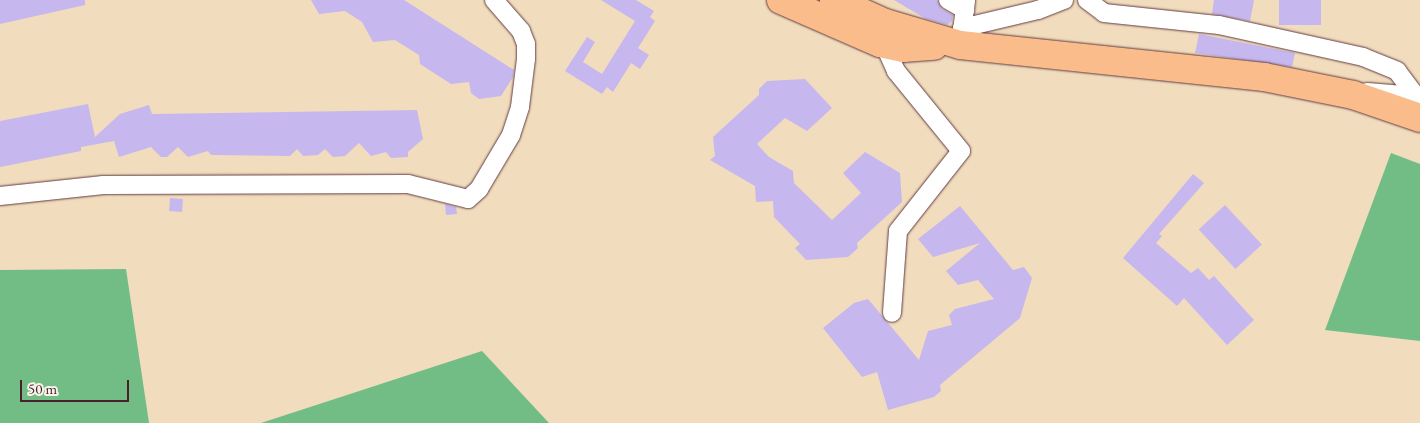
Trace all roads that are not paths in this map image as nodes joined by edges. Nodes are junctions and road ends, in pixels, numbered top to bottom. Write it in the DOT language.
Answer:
graph roads {
  1 [pos="494,0"];
  2 [pos="781,0"];
  3 [pos="834,0"];
  4 [pos="948,0"];
  5 [pos="1064,0"];
  6 [pos="1087,0"];
  7 [pos="963,21"];
  8 [pos="884,44"];
  9 [pos="1418,104"];
  10 [pos="0,196"];
  11 [pos="892,313"];
  1 -- 10 [label="street"];
  2 -- 8 [label="main road"];
  3 -- 7 [label="main road"];
  4 -- 7 [label="street"];
  5 -- 7 [label="street"];
  6 -- 9 [label="street"];
  7 -- 8 [label="main road"];
  7 -- 9 [label="main road"];
  8 -- 11 [label="street"];
}
